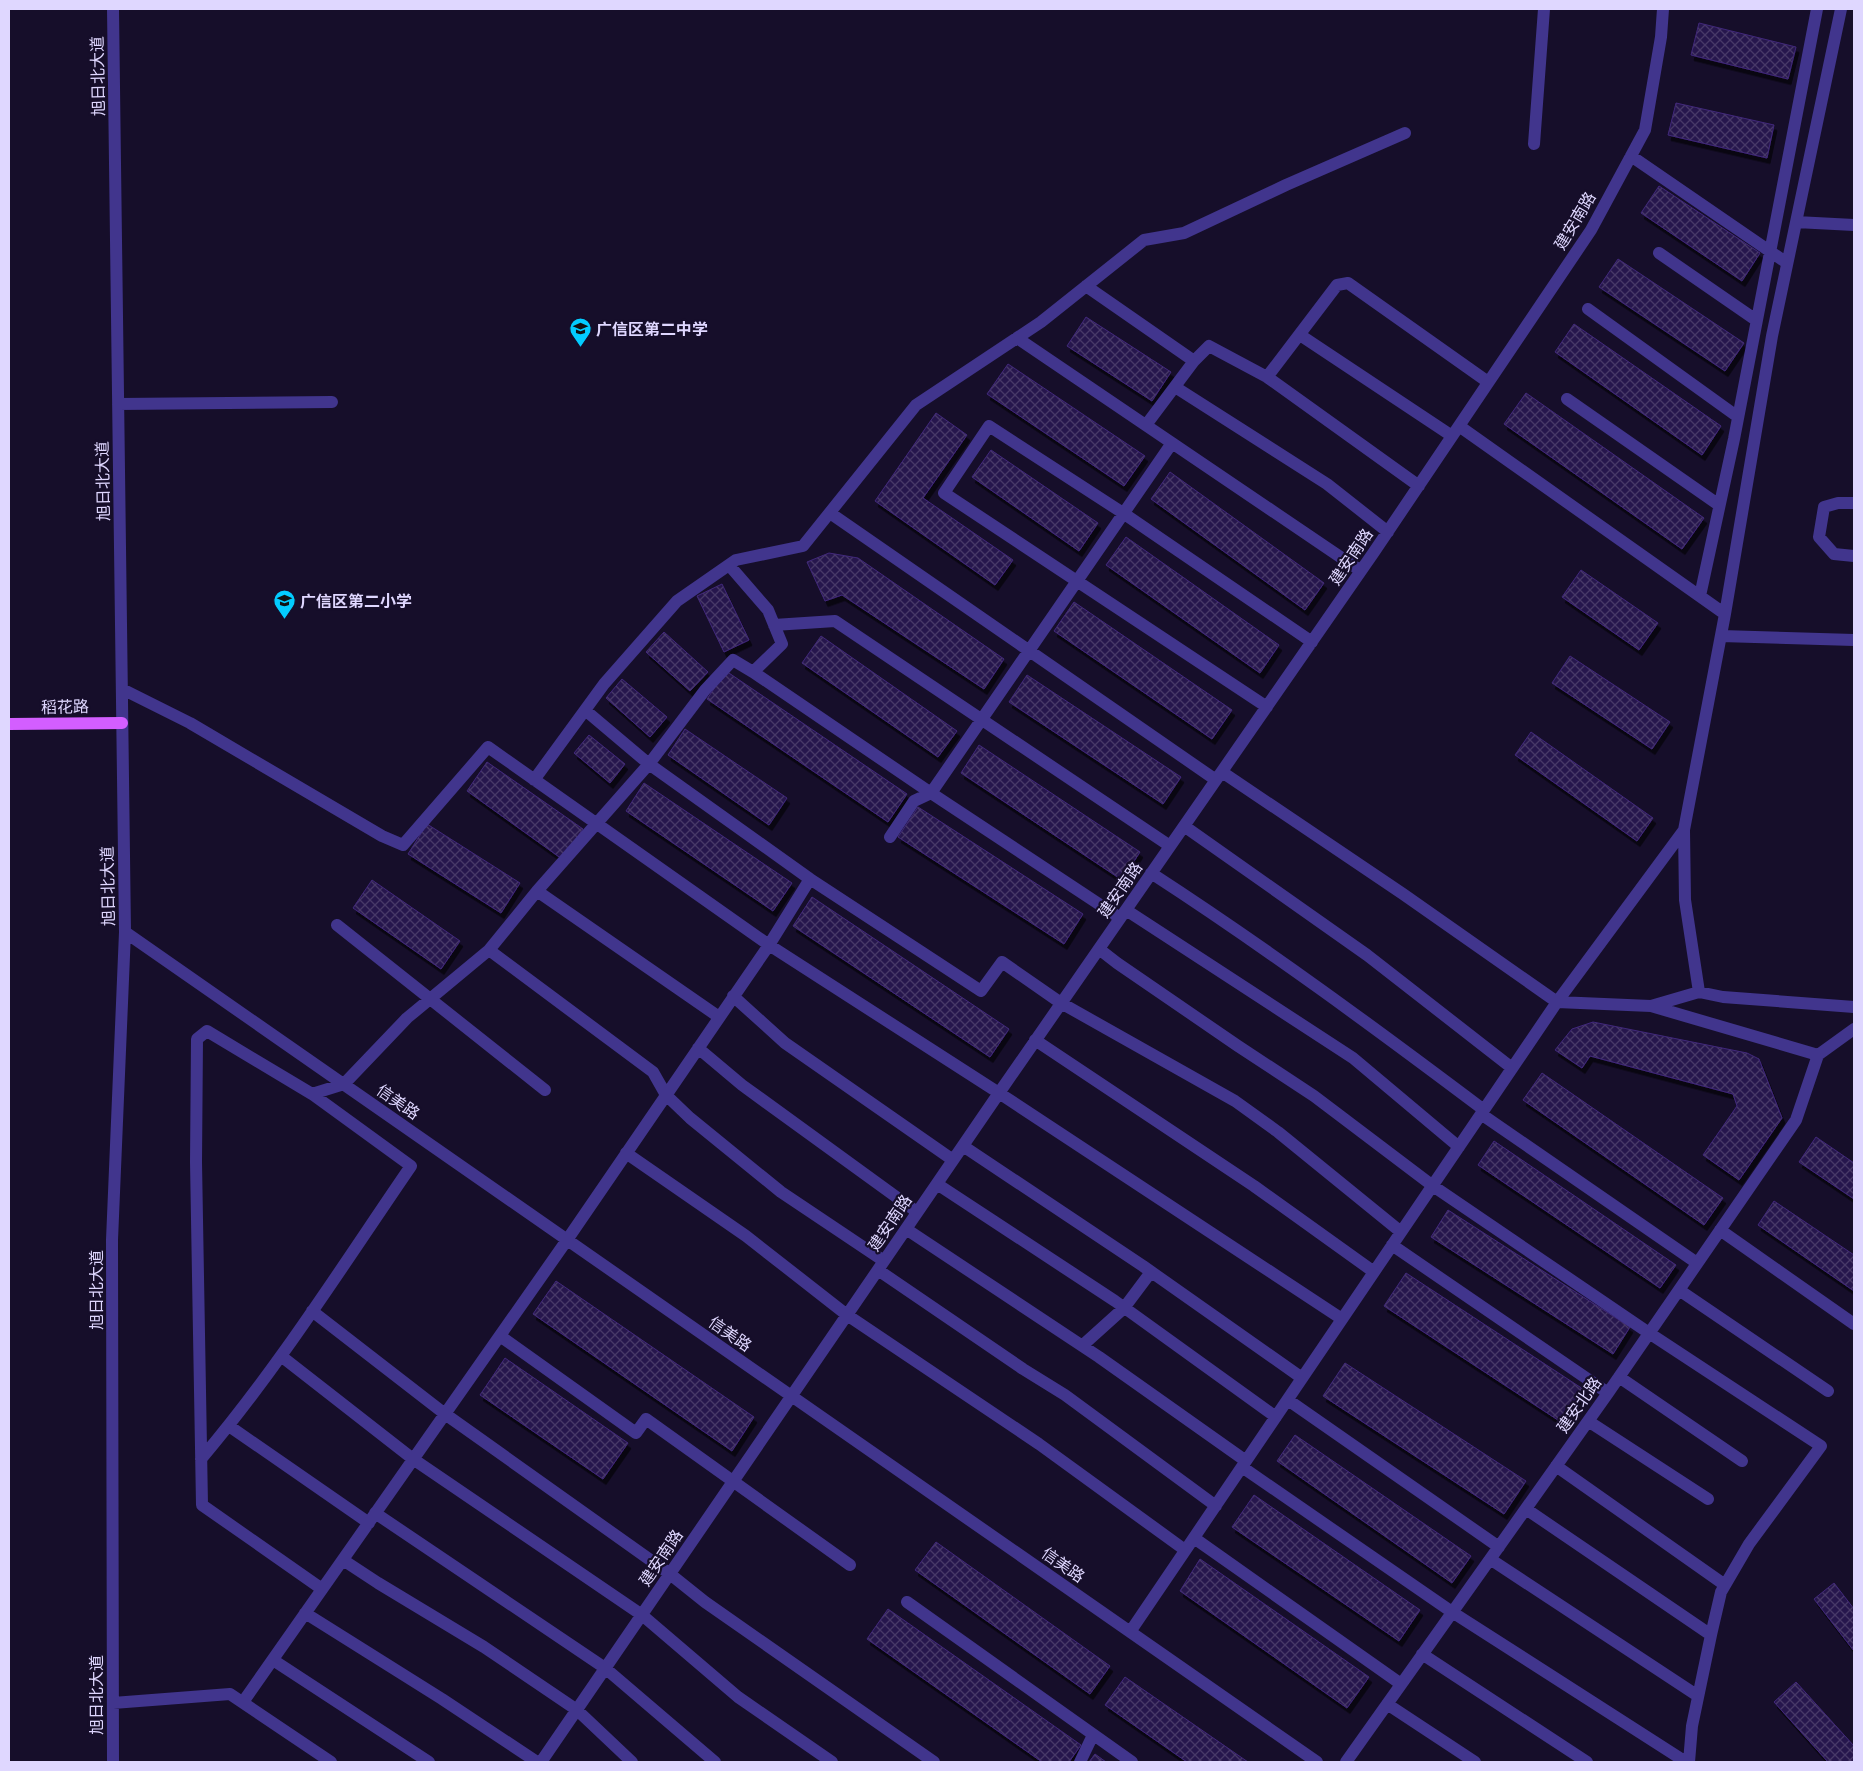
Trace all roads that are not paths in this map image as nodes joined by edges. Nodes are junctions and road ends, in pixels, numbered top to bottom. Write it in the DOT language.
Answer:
graph roads {
  1 [pos="114,9"];
  2 [pos="1544,9"];
  3 [pos="1663,9"];
  4 [pos="1817,9"];
  5 [pos="1841,9"];
  6 [pos="1405,133"];
  7 [pos="1534,144"];
  8 [pos="1631,156"];
  9 [pos="1796,222"];
  10 [pos="1854,225"];
  11 [pos="1769,250"];
  12 [pos="1659,253"];
  13 [pos="1787,263"];
  14 [pos="1086,286"];
  15 [pos="1588,309"];
  16 [pos="1756,320"];
  17 [pos="1300,335"];
  18 [pos="1017,338"];
  19 [pos="1194,362"];
  20 [pos="1267,377"];
  21 [pos="1488,382"];
  22 [pos="1175,387"];
  23 [pos="1567,398"];
  24 [pos="332,402"];
  25 [pos="118,404"];
  26 [pos="1738,417"];
  27 [pos="1146,425"];
  28 [pos="1456,431"];
  29 [pos="1172,443"];
  30 [pos="1419,486"];
  31 [pos="1854,503"];
  32 [pos="1719,506"];
  33 [pos="1124,513"];
  34 [pos="830,514"];
  35 [pos="1388,532"];
  36 [pos="1854,556"];
  37 [pos="729,565"];
  38 [pos="1361,571"];
  39 [pos="1077,580"];
  40 [pos="1700,596"];
  41 [pos="1725,614"];
  42 [pos="774,624"];
  43 [pos="1721,636"];
  44 [pos="1854,640"];
  45 [pos="1312,642"];
  46 [pos="1028,650"];
  47 [pos="753,672"];
  48 [pos="122,690"];
  49 [pos="1267,707"];
  50 [pos="585,710"];
  51 [pos="981,720"];
  52 [pos="122,723"];
  53 [pos="9,724"];
  54 [pos="649,764"];
  55 [pos="1219,776"];
  56 [pos="534,780"];
  57 [pos="931,793"];
  58 [pos="597,824"];
  59 [pos="1184,826"];
  60 [pos="1684,830"];
  61 [pos="890,837"];
  62 [pos="1170,846"];
  63 [pos="1152,873"];
  64 [pos="810,879"];
  65 [pos="537,890"];
  66 [pos="1123,914"];
  67 [pos="337,925"];
  68 [pos="125,932"];
  69 [pos="769,945"];
  70 [pos="1099,948"];
  71 [pos="489,950"];
  72 [pos="1699,992"];
  73 [pos="733,996"];
  74 [pos="430,1000"];
  75 [pos="1557,1002"];
  76 [pos="1061,1003"];
  77 [pos="1651,1006"];
  78 [pos="1854,1007"];
  79 [pos="719,1017"];
  80 [pos="1854,1029"];
  81 [pos="1035,1040"];
  82 [pos="698,1048"];
  83 [pos="1818,1055"];
  84 [pos="1512,1068"];
  85 [pos="344,1084"];
  86 [pos="544,1090"];
  87 [pos="999,1093"];
  88 [pos="312,1094"];
  89 [pos="666,1095"];
  90 [pos="1482,1112"];
  91 [pos="963,1146"];
  92 [pos="1459,1147"];
  93 [pos="626,1153"];
  94 [pos="953,1160"];
  95 [pos="937,1184"];
  96 [pos="1433,1186"];
  97 [pos="917,1212"];
  98 [pos="906,1229"];
  99 [pos="1720,1230"];
  100 [pos="1401,1232"];
  101 [pos="567,1240"];
  102 [pos="1392,1245"];
  103 [pos="1697,1263"];
  104 [pos="881,1265"];
  105 [pos="1151,1272"];
  106 [pos="1374,1272"];
  107 [pos="1678,1290"];
  108 [pos="1124,1308"];
  109 [pos="312,1311"];
  110 [pos="847,1315"];
  111 [pos="1342,1319"];
  112 [pos="1854,1324"];
  113 [pos="1649,1333"];
  114 [pos="500,1336"];
  115 [pos="1083,1345"];
  116 [pos="281,1356"];
  117 [pos="1619,1377"];
  118 [pos="1302,1378"];
  119 [pos="1828,1391"];
  120 [pos="1608,1393"];
  121 [pos="792,1396"];
  122 [pos="1288,1400"];
  123 [pos="445,1414"];
  124 [pos="1276,1416"];
  125 [pos="1588,1421"];
  126 [pos="228,1426"];
  127 [pos="201,1459"];
  128 [pos="413,1459"];
  129 [pos="1742,1461"];
  130 [pos="1244,1464"];
  131 [pos="1556,1466"];
  132 [pos="733,1481"];
  133 [pos="1708,1499"];
  134 [pos="1216,1506"];
  135 [pos="1526,1509"];
  136 [pos="372,1518"];
  137 [pos="1194,1538"];
  138 [pos="1498,1547"];
  139 [pos="1185,1550"];
  140 [pos="1490,1559"];
  141 [pos="343,1560"];
  142 [pos="850,1565"];
  143 [pos="670,1574"];
  144 [pos="1725,1586"];
  145 [pos="322,1589"];
  146 [pos="907,1602"];
  147 [pos="1452,1612"];
  148 [pos="306,1613"];
  149 [pos="642,1615"];
  150 [pos="1130,1632"];
  151 [pos="1711,1635"];
  152 [pos="1422,1654"];
  153 [pos="273,1660"];
  154 [pos="605,1668"];
  155 [pos="1402,1684"];
  156 [pos="1698,1696"];
  157 [pos="243,1702"];
  158 [pos="113,1703"];
  159 [pos="1387,1704"];
  160 [pos="577,1710"];
  161 [pos="1093,1735"];
  162 [pos="113,1762"];
  163 [pos="331,1762"];
  164 [pos="429,1762"];
  165 [pos="539,1762"];
  166 [pos="632,1762"];
  167 [pos="715,1762"];
  168 [pos="832,1762"];
  169 [pos="934,1762"];
  170 [pos="1080,1762"];
  171 [pos="1132,1762"];
  172 [pos="1317,1762"];
  173 [pos="1346,1762"];
  174 [pos="1475,1762"];
  175 [pos="1587,1762"];
  176 [pos="1687,1762"];
  1 -- 25 [label="street, 旭日北大道"];
  2 -- 7 [label="street"];
  3 -- 8 [label="street, 建安南路"];
  4 -- 11 [label="street"];
  5 -- 9 [label="street"];
  6 -- 14 [label="street"];
  8 -- 11 [label="street"];
  8 -- 21 [label="street, 建安南路"];
  9 -- 10 [label="street"];
  9 -- 13 [label="street"];
  11 -- 13 [label="street"];
  11 -- 16 [label="street"];
  12 -- 16 [label="street"];
  13 -- 41 [label="street"];
  14 -- 18 [label="street"];
  14 -- 19 [label="street"];
  15 -- 26 [label="street"];
  16 -- 26 [label="street"];
  17 -- 20 [label="street"];
  17 -- 21 [label="street"];
  17 -- 28 [label="street"];
  18 -- 27 [label="street"];
  18 -- 34 [label="street"];
  19 -- 20 [label="street"];
  19 -- 22 [label="street"];
  20 -- 30 [label="street"];
  21 -- 28 [label="street, 建安南路"];
  22 -- 27 [label="street"];
  22 -- 35 [label="street"];
  23 -- 32 [label="street"];
  24 -- 25 [label="street"];
  25 -- 48 [label="street, 旭日北大道"];
  26 -- 32 [label="street"];
  27 -- 29 [label="street"];
  28 -- 30 [label="street, 建安南路"];
  28 -- 40 [label="street"];
  29 -- 33 [label="street"];
  29 -- 38 [label="street"];
  30 -- 35 [label="street, 建安南路"];
  31 -- 36 [label="street"];
  32 -- 40 [label="street"];
  33 -- 39 [label="street"];
  33 -- 39 [label="street"];
  33 -- 45 [label="street"];
  34 -- 37 [label="street"];
  34 -- 46 [label="street"];
  35 -- 38 [label="street, 建安南路"];
  37 -- 42 [label="street"];
  37 -- 50 [label="street"];
  38 -- 45 [label="street, 建安南路"];
  39 -- 46 [label="street"];
  39 -- 49 [label="street"];
  40 -- 41 [label="street"];
  41 -- 43 [label="street"];
  42 -- 47 [label="street"];
  42 -- 51 [label="street"];
  43 -- 44 [label="street"];
  43 -- 60 [label="street"];
  45 -- 49 [label="street, 建安南路"];
  46 -- 51 [label="street"];
  46 -- 55 [label="street"];
  47 -- 54 [label="street"];
  47 -- 57 [label="street"];
  48 -- 52 [label="street, 旭日北大道"];
  48 -- 56 [label="street"];
  49 -- 55 [label="street, 建安南路"];
  50 -- 54 [label="street"];
  50 -- 56 [label="street"];
  51 -- 57 [label="street"];
  51 -- 62 [label="street"];
  52 -- 53 [label="main road, 稻花路"];
  52 -- 68 [label="street, 旭日北大道"];
  54 -- 58 [label="street"];
  54 -- 64 [label="street"];
  55 -- 59 [label="street, 建安南路"];
  55 -- 75 [label="street"];
  56 -- 58 [label="street"];
  57 -- 61 [label="street"];
  57 -- 66 [label="street"];
  58 -- 65 [label="street"];
  58 -- 69 [label="street"];
  59 -- 62 [label="street, 建安南路"];
  59 -- 84 [label="street"];
  60 -- 72 [label="street"];
  60 -- 75 [label="street"];
  62 -- 63 [label="street, 建安南路"];
  63 -- 66 [label="street, 建安南路"];
  63 -- 90 [label="street"];
  64 -- 69 [label="street"];
  64 -- 76 [label="street"];
  65 -- 71 [label="street"];
  65 -- 79 [label="street"];
  66 -- 70 [label="street, 建安南路"];
  66 -- 92 [label="street"];
  67 -- 74 [label="street"];
  68 -- 85 [label="street, 信美路"];
  68 -- 158 [label="street, 旭日北大道"];
  69 -- 73 [label="street"];
  69 -- 87 [label="street"];
  70 -- 76 [label="street, 建安南路"];
  70 -- 96 [label="street"];
  71 -- 74 [label="street"];
  71 -- 89 [label="street"];
  72 -- 77 [label="street"];
  72 -- 78 [label="street"];
  73 -- 79 [label="street"];
  73 -- 94 [label="street"];
  74 -- 85 [label="street"];
  74 -- 86 [label="street"];
  75 -- 77 [label="street"];
  75 -- 84 [label="street"];
  76 -- 81 [label="street, 建安南路"];
  76 -- 100 [label="street"];
  77 -- 83 [label="street"];
  79 -- 82 [label="street"];
  80 -- 83 [label="street"];
  81 -- 87 [label="street, 建安南路"];
  81 -- 106 [label="street"];
  82 -- 89 [label="street"];
  82 -- 97 [label="street"];
  83 -- 99 [label="street, 建安北路"];
  84 -- 90 [label="street"];
  85 -- 88 [label="street"];
  85 -- 101 [label="street, 信美路"];
  87 -- 91 [label="street, 建安南路"];
  87 -- 111 [label="street"];
  88 -- 109 [label="street"];
  88 -- 127 [label="street"];
  89 -- 93 [label="street"];
  89 -- 104 [label="street"];
  90 -- 92 [label="street"];
  90 -- 103 [label="street"];
  91 -- 94 [label="street, 建安南路"];
  91 -- 105 [label="street"];
  92 -- 96 [label="street"];
  93 -- 101 [label="street"];
  93 -- 110 [label="street"];
  94 -- 95 [label="street, 建安南路"];
  95 -- 97 [label="street, 建安南路"];
  95 -- 108 [label="street"];
  96 -- 100 [label="street"];
  96 -- 113 [label="street"];
  97 -- 98 [label="street, 建安南路"];
  98 -- 104 [label="street, 建安南路"];
  98 -- 115 [label="street"];
  99 -- 103 [label="street, 建安北路"];
  99 -- 112 [label="street"];
  100 -- 102 [label="street"];
  101 -- 114 [label="street"];
  101 -- 121 [label="street, 信美路"];
  102 -- 106 [label="street"];
  102 -- 120 [label="street"];
  103 -- 107 [label="street, 建安北路"];
  104 -- 110 [label="street, 建安南路"];
  104 -- 134 [label="street"];
  105 -- 108 [label="street"];
  105 -- 118 [label="street"];
  106 -- 111 [label="street"];
  107 -- 113 [label="street, 建安北路"];
  107 -- 119 [label="street"];
  108 -- 115 [label="street"];
  108 -- 124 [label="street"];
  109 -- 116 [label="street"];
  109 -- 123 [label="street"];
  110 -- 121 [label="street, 建安南路"];
  110 -- 139 [label="street"];
  111 -- 118 [label="street"];
  113 -- 117 [label="street, 建安北路"];
  113 -- 144 [label="street"];
  114 -- 123 [label="street"];
  114 -- 132 [label="street"];
  115 -- 130 [label="street"];
  116 -- 126 [label="street"];
  116 -- 128 [label="street"];
  117 -- 120 [label="street, 建安北路"];
  117 -- 129 [label="street"];
  118 -- 122 [label="street"];
  120 -- 125 [label="street, 建安北路"];
  121 -- 132 [label="street, 建安南路"];
  121 -- 150 [label="street, 信美路"];
  122 -- 124 [label="street"];
  122 -- 138 [label="street"];
  123 -- 128 [label="street"];
  123 -- 143 [label="street"];
  124 -- 130 [label="street"];
  125 -- 131 [label="street, 建安北路"];
  125 -- 133 [label="street"];
  126 -- 127 [label="street"];
  126 -- 136 [label="street"];
  127 -- 145 [label="street"];
  128 -- 136 [label="street"];
  128 -- 149 [label="street"];
  130 -- 134 [label="street"];
  130 -- 147 [label="street"];
  131 -- 135 [label="street, 建安北路"];
  131 -- 144 [label="street"];
  132 -- 142 [label="street"];
  132 -- 143 [label="street, 建安南路"];
  134 -- 137 [label="street"];
  135 -- 138 [label="street, 建安北路"];
  135 -- 151 [label="street"];
  136 -- 141 [label="street"];
  136 -- 154 [label="street"];
  137 -- 139 [label="street"];
  137 -- 155 [label="street"];
  138 -- 140 [label="street, 建安北路"];
  139 -- 150 [label="street"];
  140 -- 147 [label="street, 建安北路"];
  140 -- 156 [label="street"];
  141 -- 145 [label="street"];
  141 -- 160 [label="street"];
  143 -- 149 [label="street, 建安南路"];
  143 -- 169 [label="street"];
  144 -- 151 [label="street"];
  145 -- 148 [label="street"];
  146 -- 161 [label="street"];
  147 -- 152 [label="street, 建安北路"];
  147 -- 176 [label="street"];
  148 -- 153 [label="street"];
  148 -- 165 [label="street"];
  149 -- 154 [label="street, 建安南路"];
  149 -- 168 [label="street"];
  150 -- 172 [label="street, 信美路"];
  151 -- 156 [label="street"];
  152 -- 155 [label="street, 建安北路"];
  152 -- 175 [label="street"];
  153 -- 157 [label="street"];
  153 -- 164 [label="street"];
  154 -- 160 [label="street, 建安南路"];
  154 -- 167 [label="street"];
  155 -- 159 [label="street, 建安北路"];
  156 -- 176 [label="street"];
  157 -- 158 [label="street"];
  157 -- 163 [label="street"];
  158 -- 162 [label="street, 旭日北大道"];
  159 -- 173 [label="street, 建安北路"];
  159 -- 174 [label="street"];
  160 -- 165 [label="street, 建安南路"];
  160 -- 166 [label="street"];
  161 -- 170 [label="street"];
  161 -- 171 [label="street"];
}
